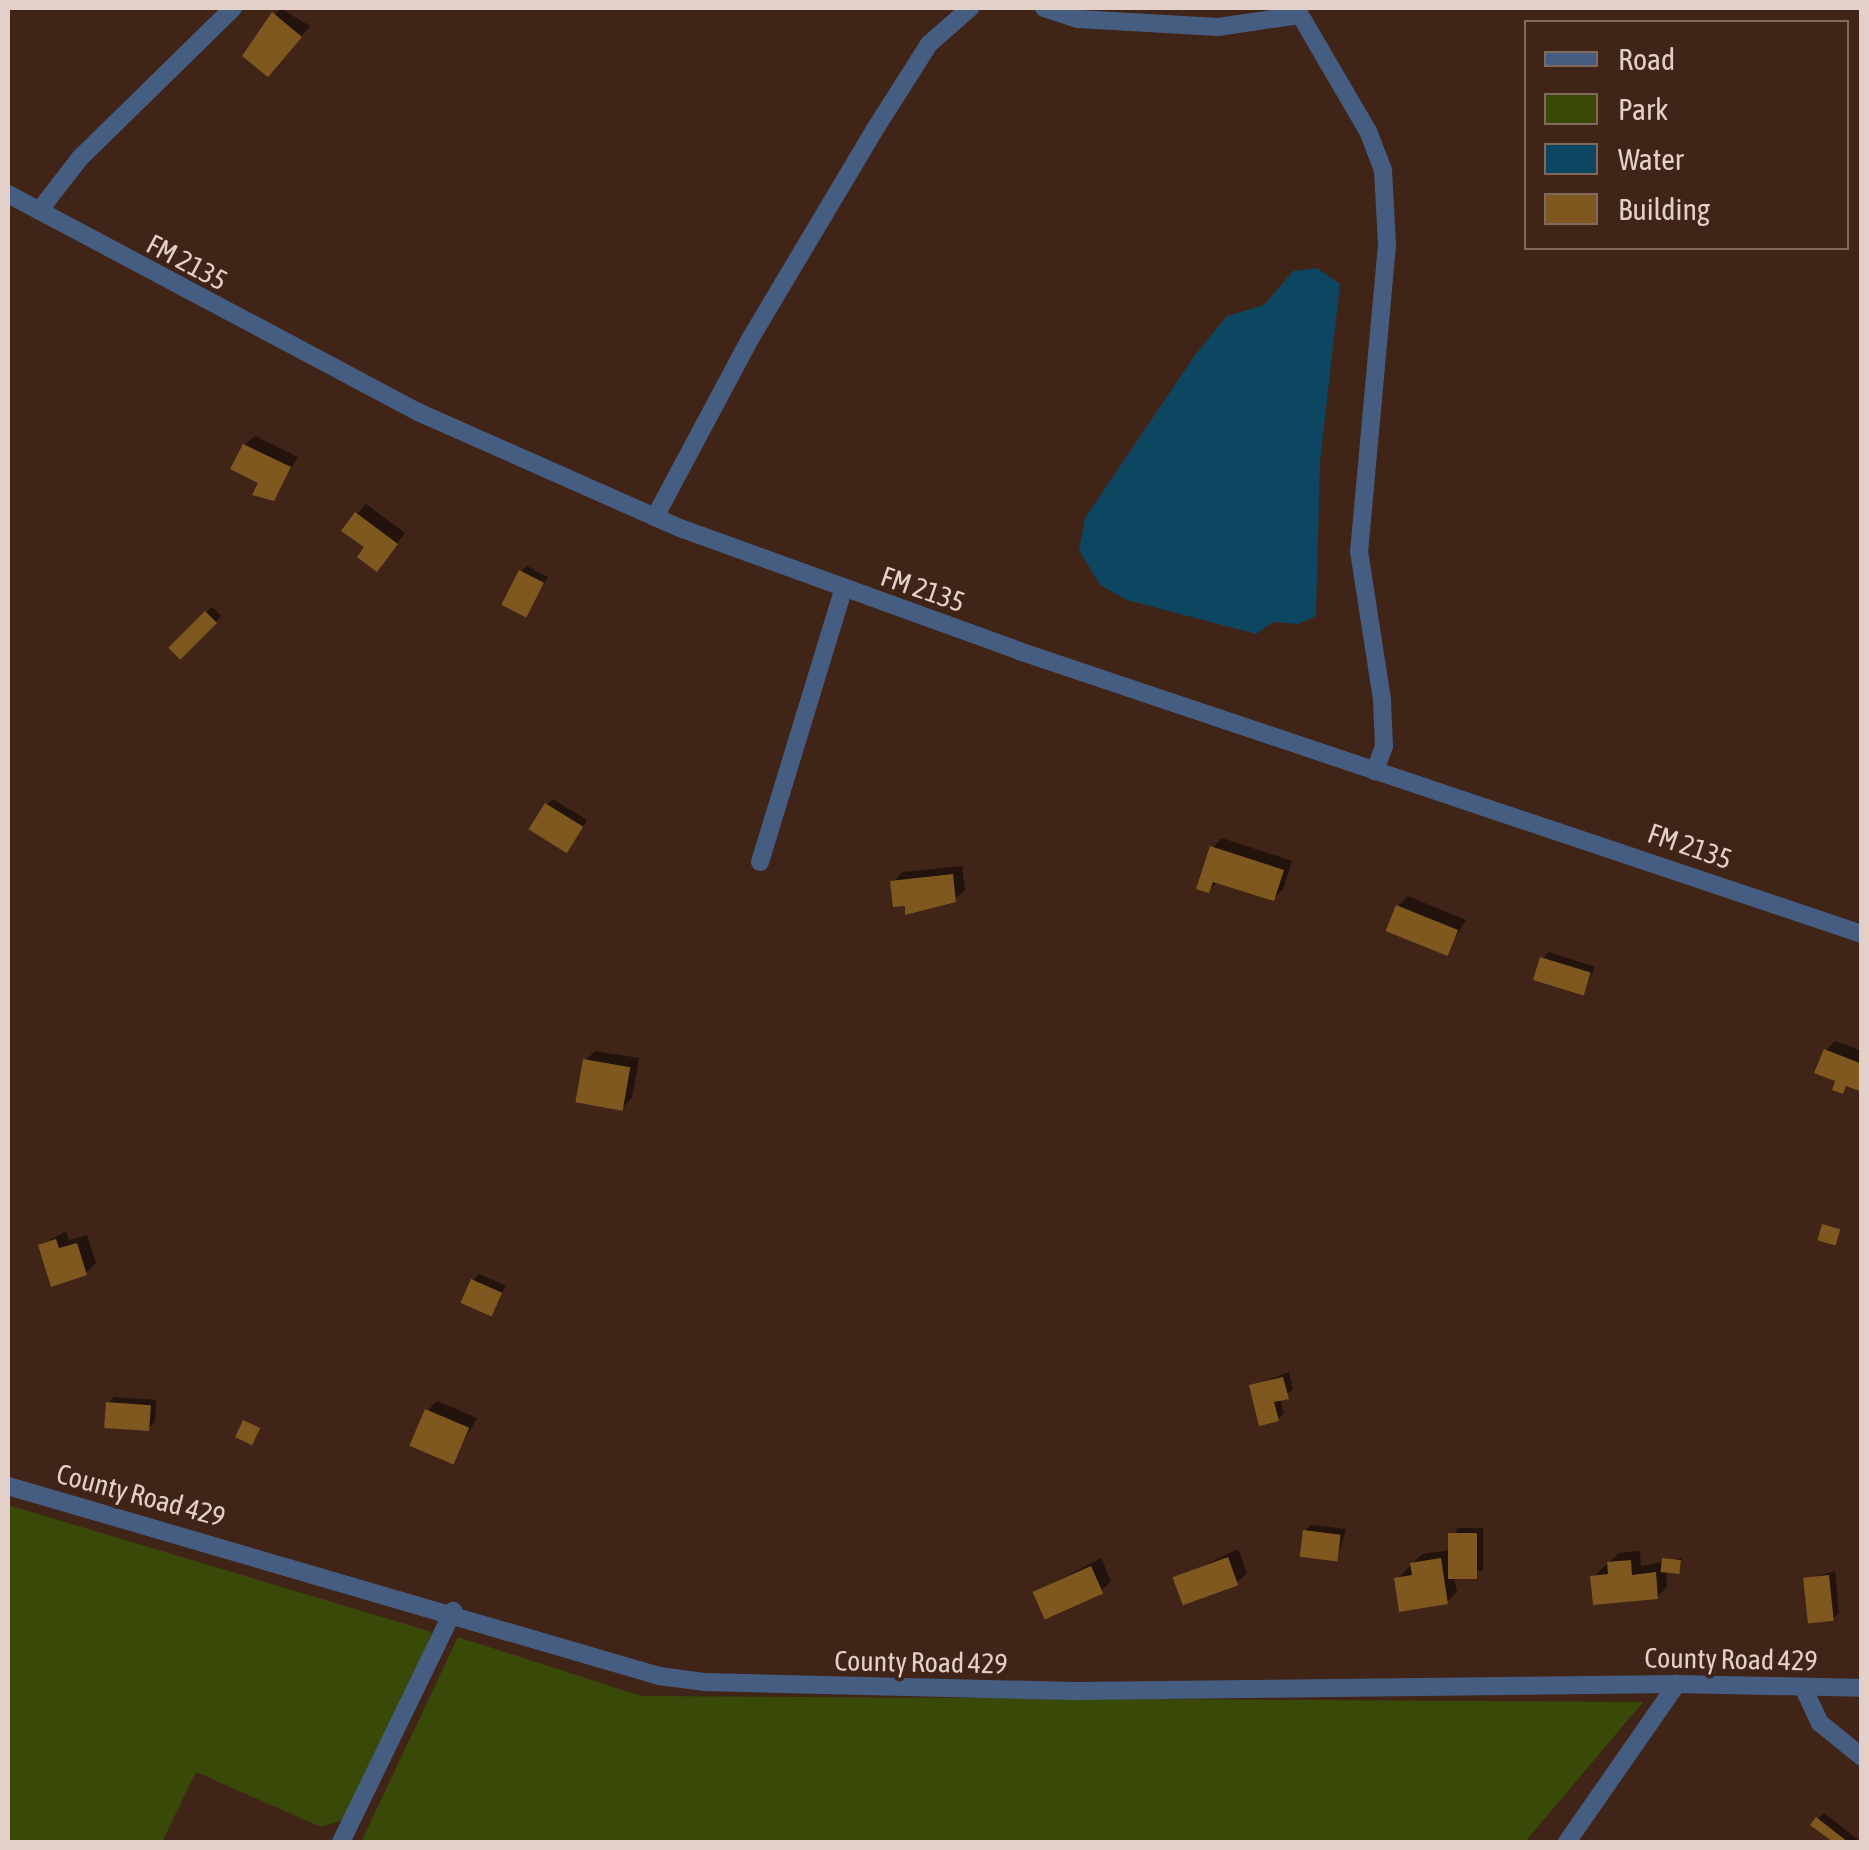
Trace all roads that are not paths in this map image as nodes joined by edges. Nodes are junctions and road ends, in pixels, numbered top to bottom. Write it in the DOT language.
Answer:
graph roads {
  1 [pos="233,8"];
  2 [pos="970,8"];
  3 [pos="1044,8"];
  4 [pos="1297,11"];
  5 [pos="11,203"];
  6 [pos="39,212"];
  7 [pos="655,517"];
  8 [pos="843,590"];
  9 [pos="1375,771"];
  10 [pos="760,862"];
  11 [pos="1862,934"];
  12 [pos="8,1486"];
  13 [pos="453,1611"];
  14 [pos="1677,1684"];
  15 [pos="1862,1688"];
  16 [pos="1804,1689"];
  17 [pos="1862,1757"];
  18 [pos="341,1842"];
  19 [pos="1568,1842"];
  1 -- 6 [label="street"];
  2 -- 7 [label="street"];
  3 -- 4 [label="street"];
  4 -- 9 [label="street"];
  5 -- 6 [label="street, FM 2135 / FM 2135"];
  6 -- 7 [label="street, FM 2135 / FM 2135"];
  7 -- 8 [label="street, FM 2135 / FM 2135"];
  8 -- 9 [label="street, FM 2135 / FM 2135"];
  8 -- 10 [label="street"];
  9 -- 11 [label="street, FM 2135 / FM 2135"];
  12 -- 13 [label="street, County Road 429"];
  13 -- 14 [label="street, County Road 429"];
  13 -- 18 [label="street"];
  14 -- 16 [label="street, County Road 429"];
  14 -- 19 [label="street"];
  15 -- 16 [label="street, County Road 429"];
  16 -- 17 [label="street"];
}
